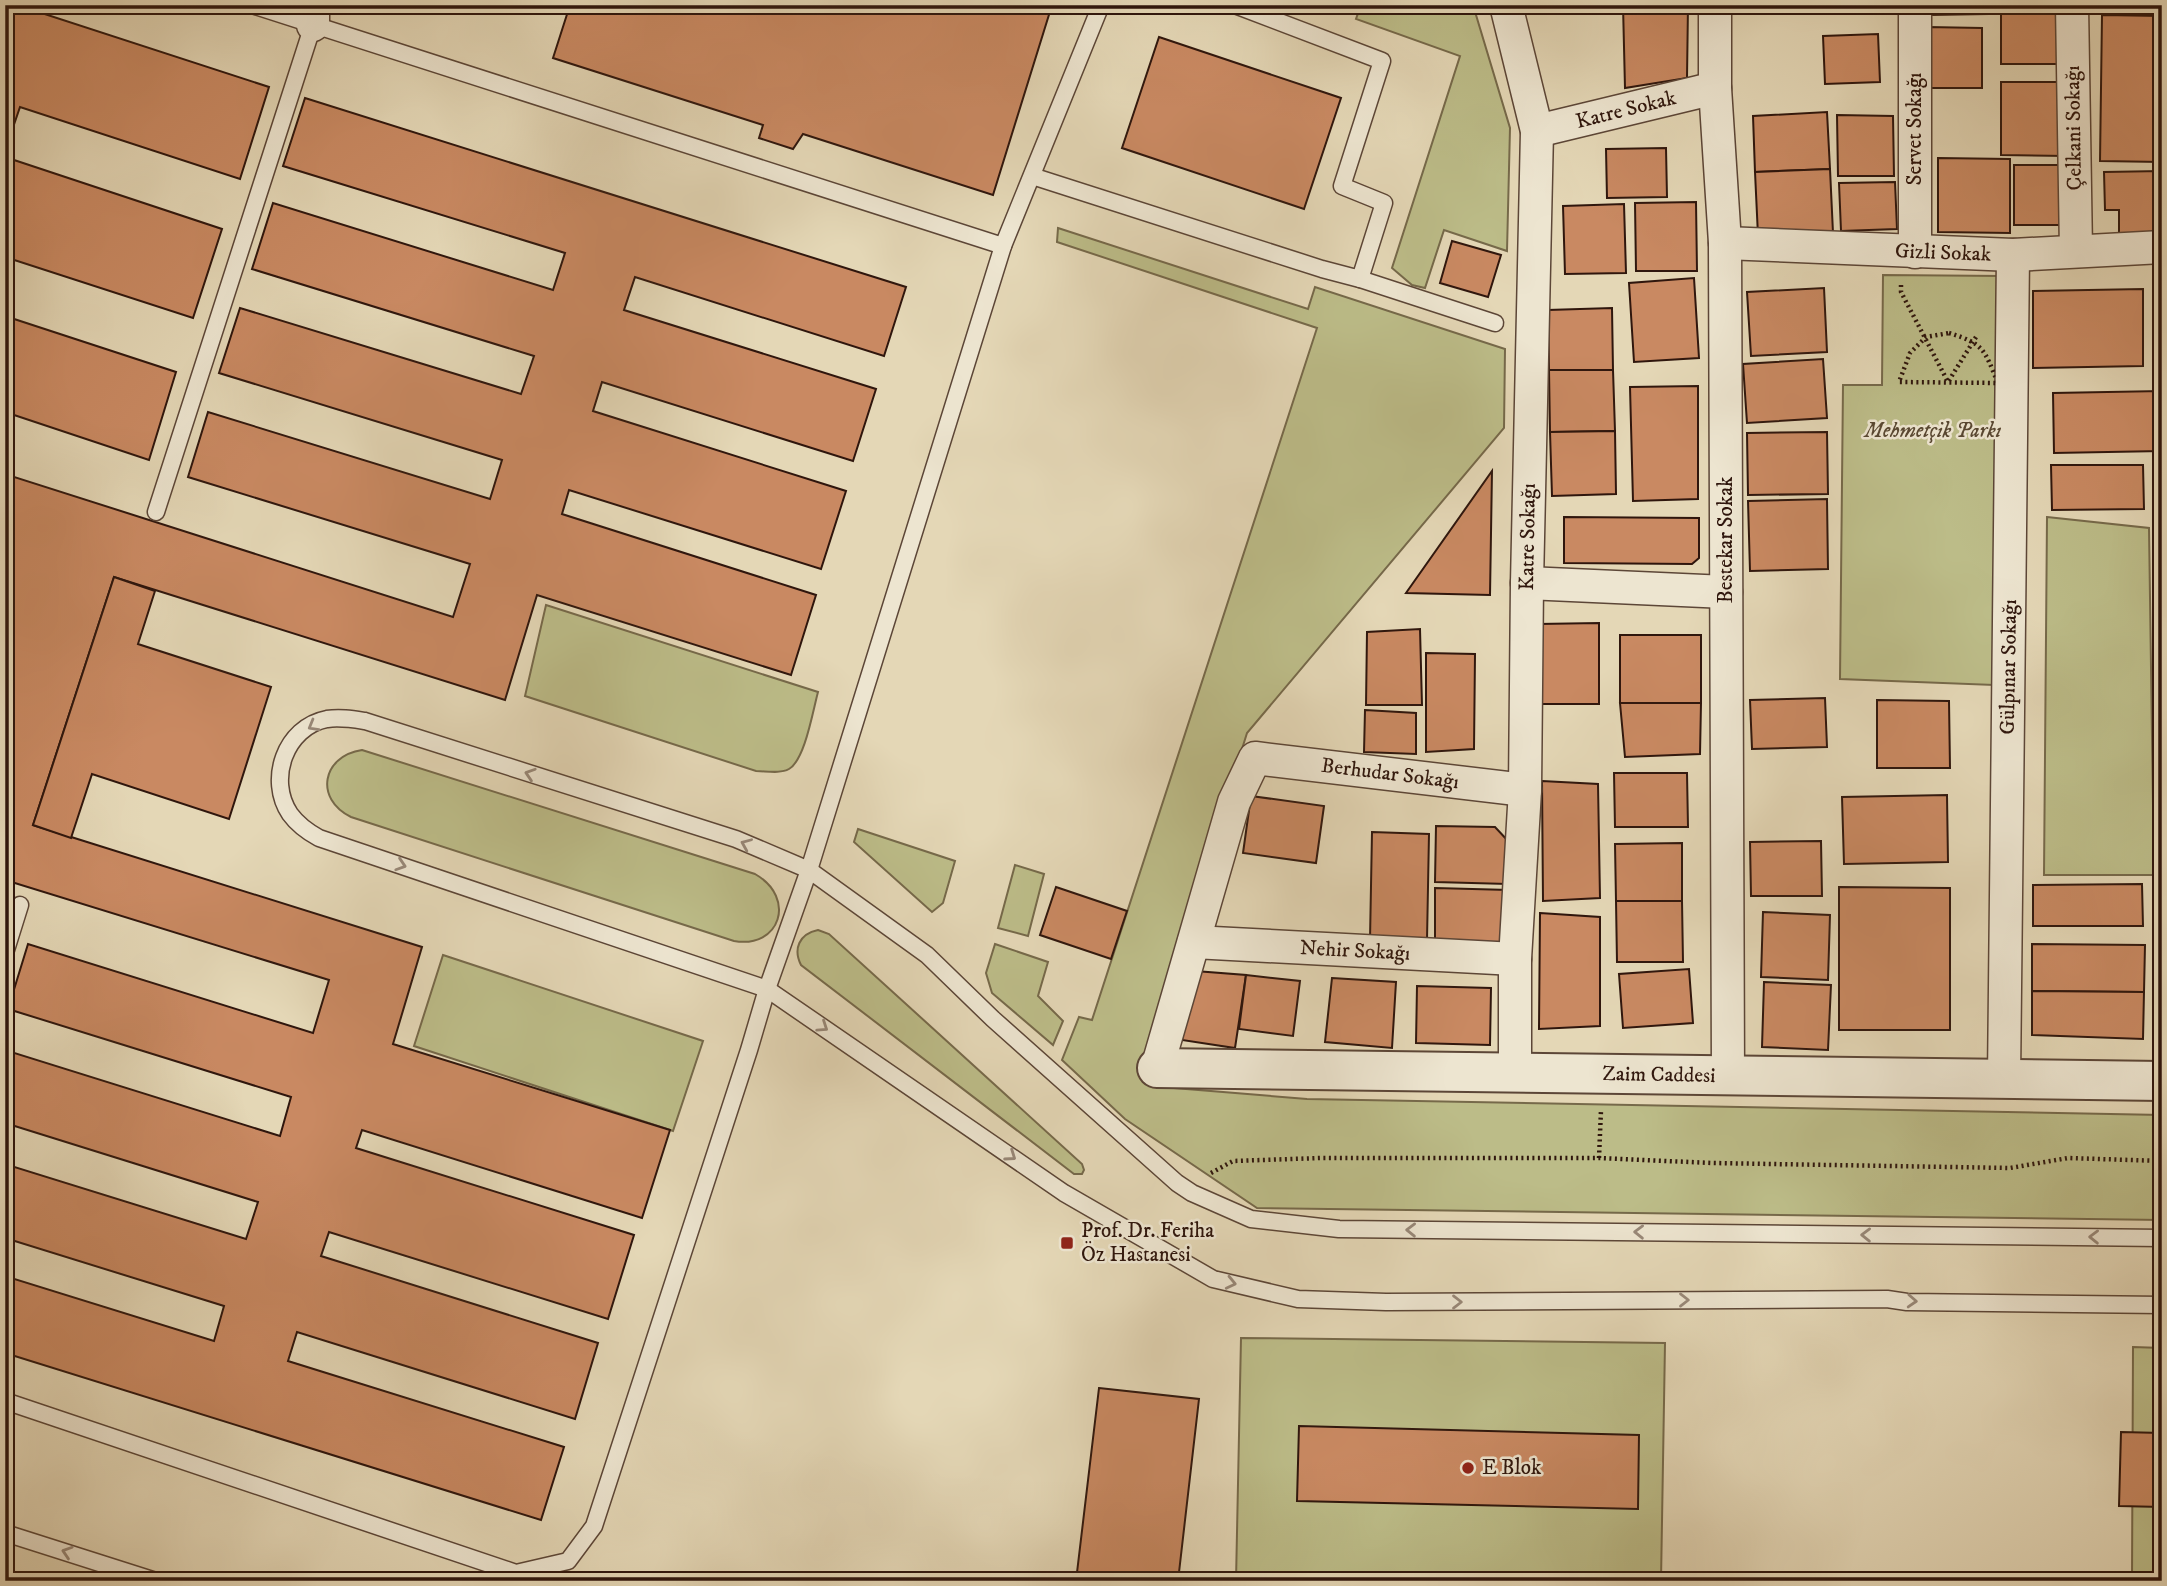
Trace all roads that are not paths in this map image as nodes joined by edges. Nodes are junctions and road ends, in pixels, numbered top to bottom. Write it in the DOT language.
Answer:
graph roads {
  1 [pos="252,5"];
  2 [pos="1101,5"];
  3 [pos="1235,5"];
  4 [pos="1506,5"];
  5 [pos="1715,5"];
  6 [pos="1914,5"];
  7 [pos="2071,5"];
  8 [pos="313,15"];
  9 [pos="1715,88"];
  10 [pos="1537,131"];
  11 [pos="1032,176"];
  12 [pos="1725,243"];
  13 [pos="1003,246"];
  14 [pos="2162,247"];
  15 [pos="2076,251"];
  16 [pos="1908,252"];
  17 [pos="2013,255"];
  18 [pos="1360,279"];
  19 [pos="1495,323"];
  20 [pos="156,512"];
  21 [pos="1527,583"];
  22 [pos="1726,592"];
  23 [pos="1525,790"];
  24 [pos="809,870"];
  25 [pos="20,905"];
  26 [pos="1194,942"];
  27 [pos="5,953"];
  28 [pos="1515,959"];
  29 [pos="767,989"];
  30 [pos="1157,1068"];
  31 [pos="1515,1073"];
  32 [pos="1728,1076"];
  33 [pos="2004,1079"];
  34 [pos="2162,1081"];
  35 [pos="2162,1238"];
  36 [pos="2162,1306"];
  37 [pos="5,1401"];
  38 [pos="5,1533"];
  39 [pos="156,1581"];
  1 -- 8 [label="lane"];
  2 -- 11 [label="lane"];
  3 -- 18 [label="lane"];
  4 -- 10 [label="street, Katre Sokağı"];
  5 -- 9 [label="street, Bestekar Sokak"];
  6 -- 16 [label="street, Servet Sokağı"];
  7 -- 15 [label="street, Çelkani Sokağı"];
  8 -- 13 [label="lane"];
  8 -- 20 [label="lane"];
  9 -- 10 [label="street, Katre Sokak"];
  9 -- 12 [label="street, Bestekar Sokak"];
  10 -- 21 [label="street, Katre Sokağı"];
  11 -- 13 [label="lane"];
  11 -- 18 [label="lane"];
  12 -- 16 [label="street, Gizli Sokak"];
  12 -- 22 [label="street, Bestekar Sokak"];
  13 -- 24 [label="lane"];
  14 -- 15 [label="street, Gizli Sokak"];
  15 -- 17 [label="street, Gizli Sokak"];
  16 -- 17 [label="street, Gizli Sokak"];
  17 -- 33 [label="street, Gülpınar Sokağı"];
  18 -- 19 [label="lane"];
  21 -- 22 [label="street"];
  21 -- 23 [label="street, Katre Sokağı"];
  22 -- 32 [label="street, Bestekar Sokak"];
  23 -- 26 [label="street, Berhudar Sokağı"];
  23 -- 28 [label="street, Katre Sokağı"];
  24 -- 29 [label="lane"];
  24 -- 29 [label="lane, one-way"];
  35 -- 24 [label="lane, one-way"];
  25 -- 27 [label="lane"];
  26 -- 28 [label="street, Nehir Sokağı"];
  26 -- 30 [label="street"];
  28 -- 31 [label="street, Katre Sokağı"];
  29 -- 36 [label="lane, one-way"];
  29 -- 37 [label="lane"];
  30 -- 31 [label="street, Zaim Caddesi"];
  31 -- 32 [label="street, Zaim Caddesi"];
  32 -- 33 [label="street, Zaim Caddesi"];
  33 -- 34 [label="street, Zaim Caddesi"];
  39 -- 38 [label="lane, one-way"];
}
